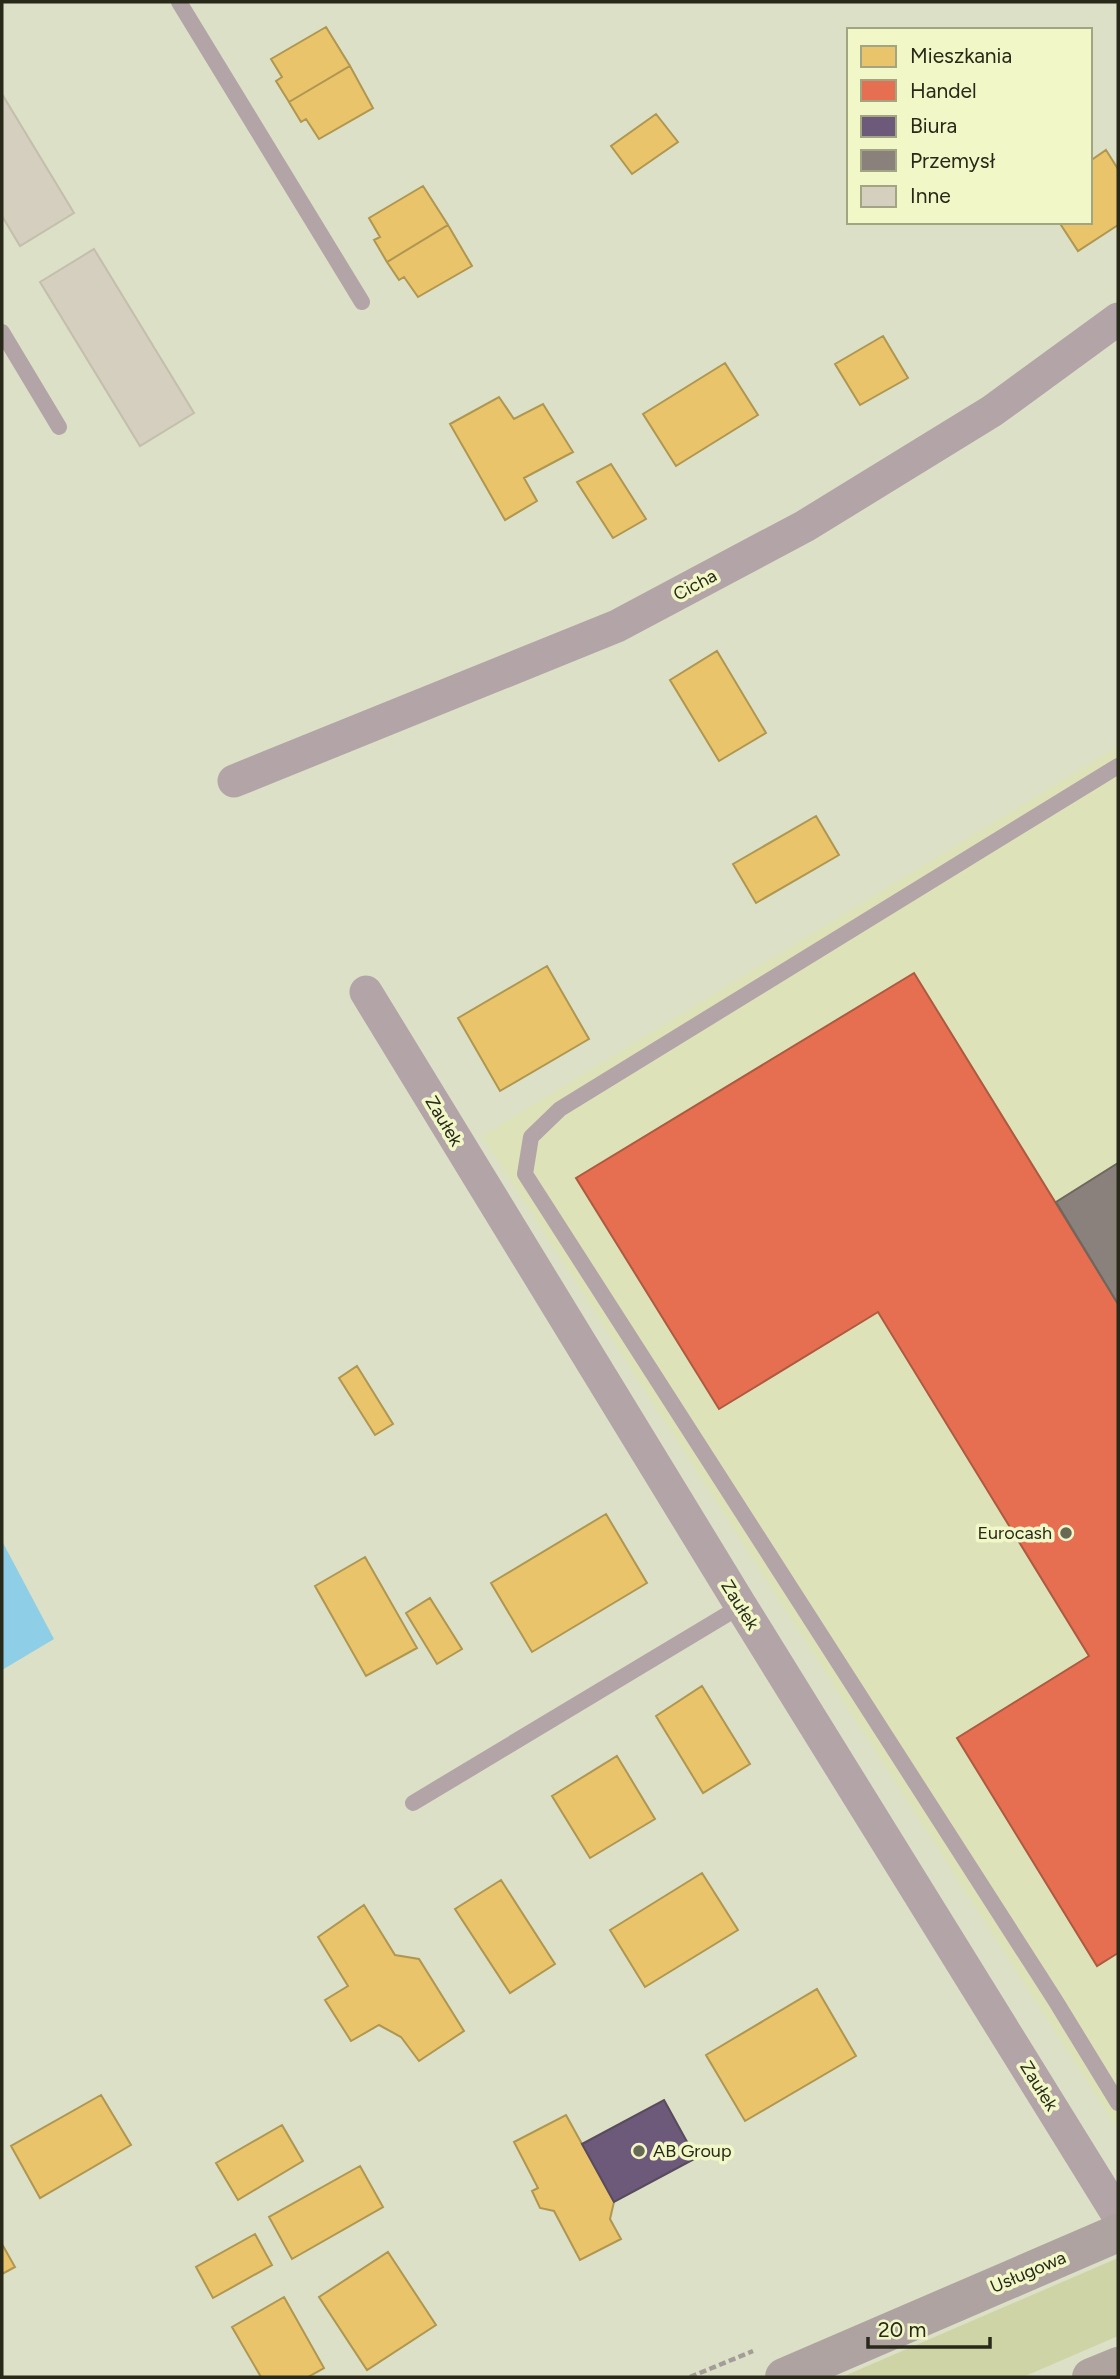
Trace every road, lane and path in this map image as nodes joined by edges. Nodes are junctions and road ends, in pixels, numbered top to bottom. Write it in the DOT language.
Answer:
graph roads {
  1 [pos="179,2"];
  2 [pos="362,302"];
  3 [pos="1118,319"];
  4 [pos="2,332"];
  5 [pos="59,427"];
  6 [pos="1118,765"];
  7 [pos="234,781"];
  8 [pos="366,992"];
  9 [pos="741,1606"];
  10 [pos="413,1804"];
  11 [pos="1118,2103"];
  12 [pos="1118,2215"];
  13 [pos="1118,2233"];
  14 [pos="1118,2366"];
  15 [pos="784,2377"];
  16 [pos="1091,2377"];
  1 -- 2 [label="lane"];
  3 -- 7 [label="street, Cicha"];
  4 -- 5 [label="lane"];
  6 -- 11 [label="lane"];
  8 -- 9 [label="street, Zaułek"];
  9 -- 10 [label="lane"];
  9 -- 12 [label="street, Zaułek"];
  13 -- 15 [label="street, Usługowa"];
  14 -- 16 [label="main road"];
}
